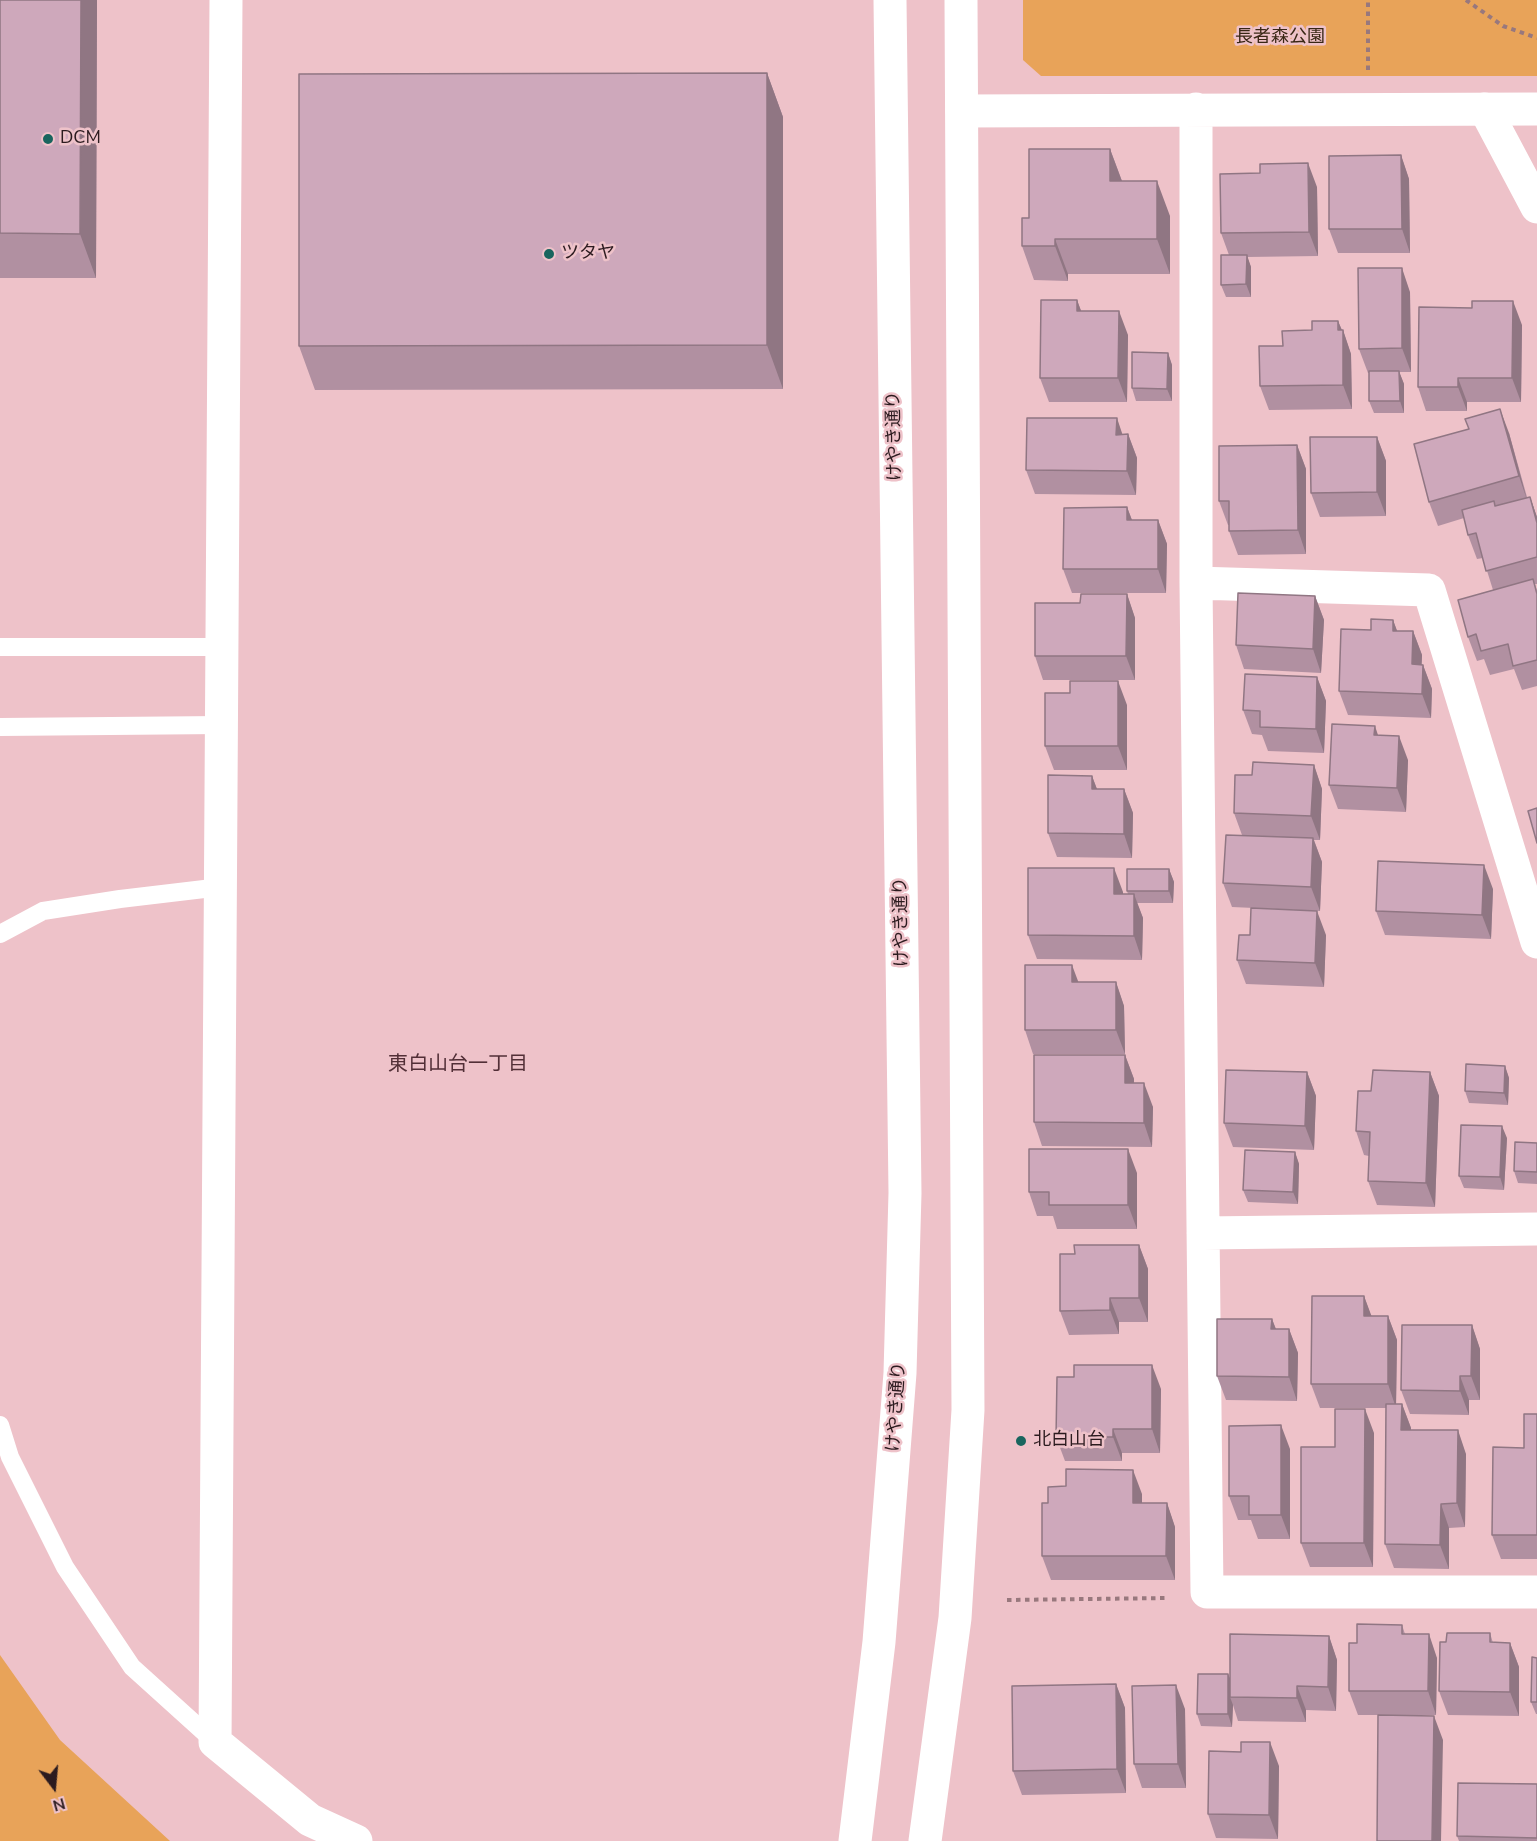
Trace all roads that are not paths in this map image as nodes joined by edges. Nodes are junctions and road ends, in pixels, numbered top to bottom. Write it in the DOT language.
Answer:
graph roads {
  1 [pos="226,0"];
  2 [pos="890,0"];
  3 [pos="961,0"];
  4 [pos="1196,109"];
  5 [pos="1485,109"];
  6 [pos="1537,109"];
  7 [pos="962,111"];
  8 [pos="1537,207"];
  9 [pos="1196,583"];
  10 [pos="0,647"];
  11 [pos="222,647"];
  12 [pos="221,725"];
  13 [pos="0,727"];
  14 [pos="221,887"];
  15 [pos="0,934"];
  16 [pos="1537,942"];
  17 [pos="1537,1229"];
  18 [pos="1203,1233"];
  19 [pos="0,1425"];
  20 [pos="1537,1592"];
  21 [pos="215,1742"];
  22 [pos="356,1841"];
  23 [pos="855,1841"];
  24 [pos="925,1841"];
  1 -- 11 [label="street"];
  2 -- 23 [label="street, けやき通り"];
  3 -- 7 [label="street"];
  4 -- 5 [label="street"];
  4 -- 7 [label="street"];
  4 -- 9 [label="street"];
  5 -- 6 [label="street"];
  5 -- 8 [label="street"];
  7 -- 24 [label="street"];
  9 -- 16 [label="street"];
  9 -- 18 [label="street"];
  10 -- 11 [label="lane"];
  11 -- 12 [label="street"];
  12 -- 13 [label="lane"];
  12 -- 14 [label="street"];
  14 -- 15 [label="lane"];
  14 -- 21 [label="street"];
  17 -- 18 [label="street"];
  18 -- 20 [label="street"];
  19 -- 21 [label="lane"];
  21 -- 22 [label="street"];
}
